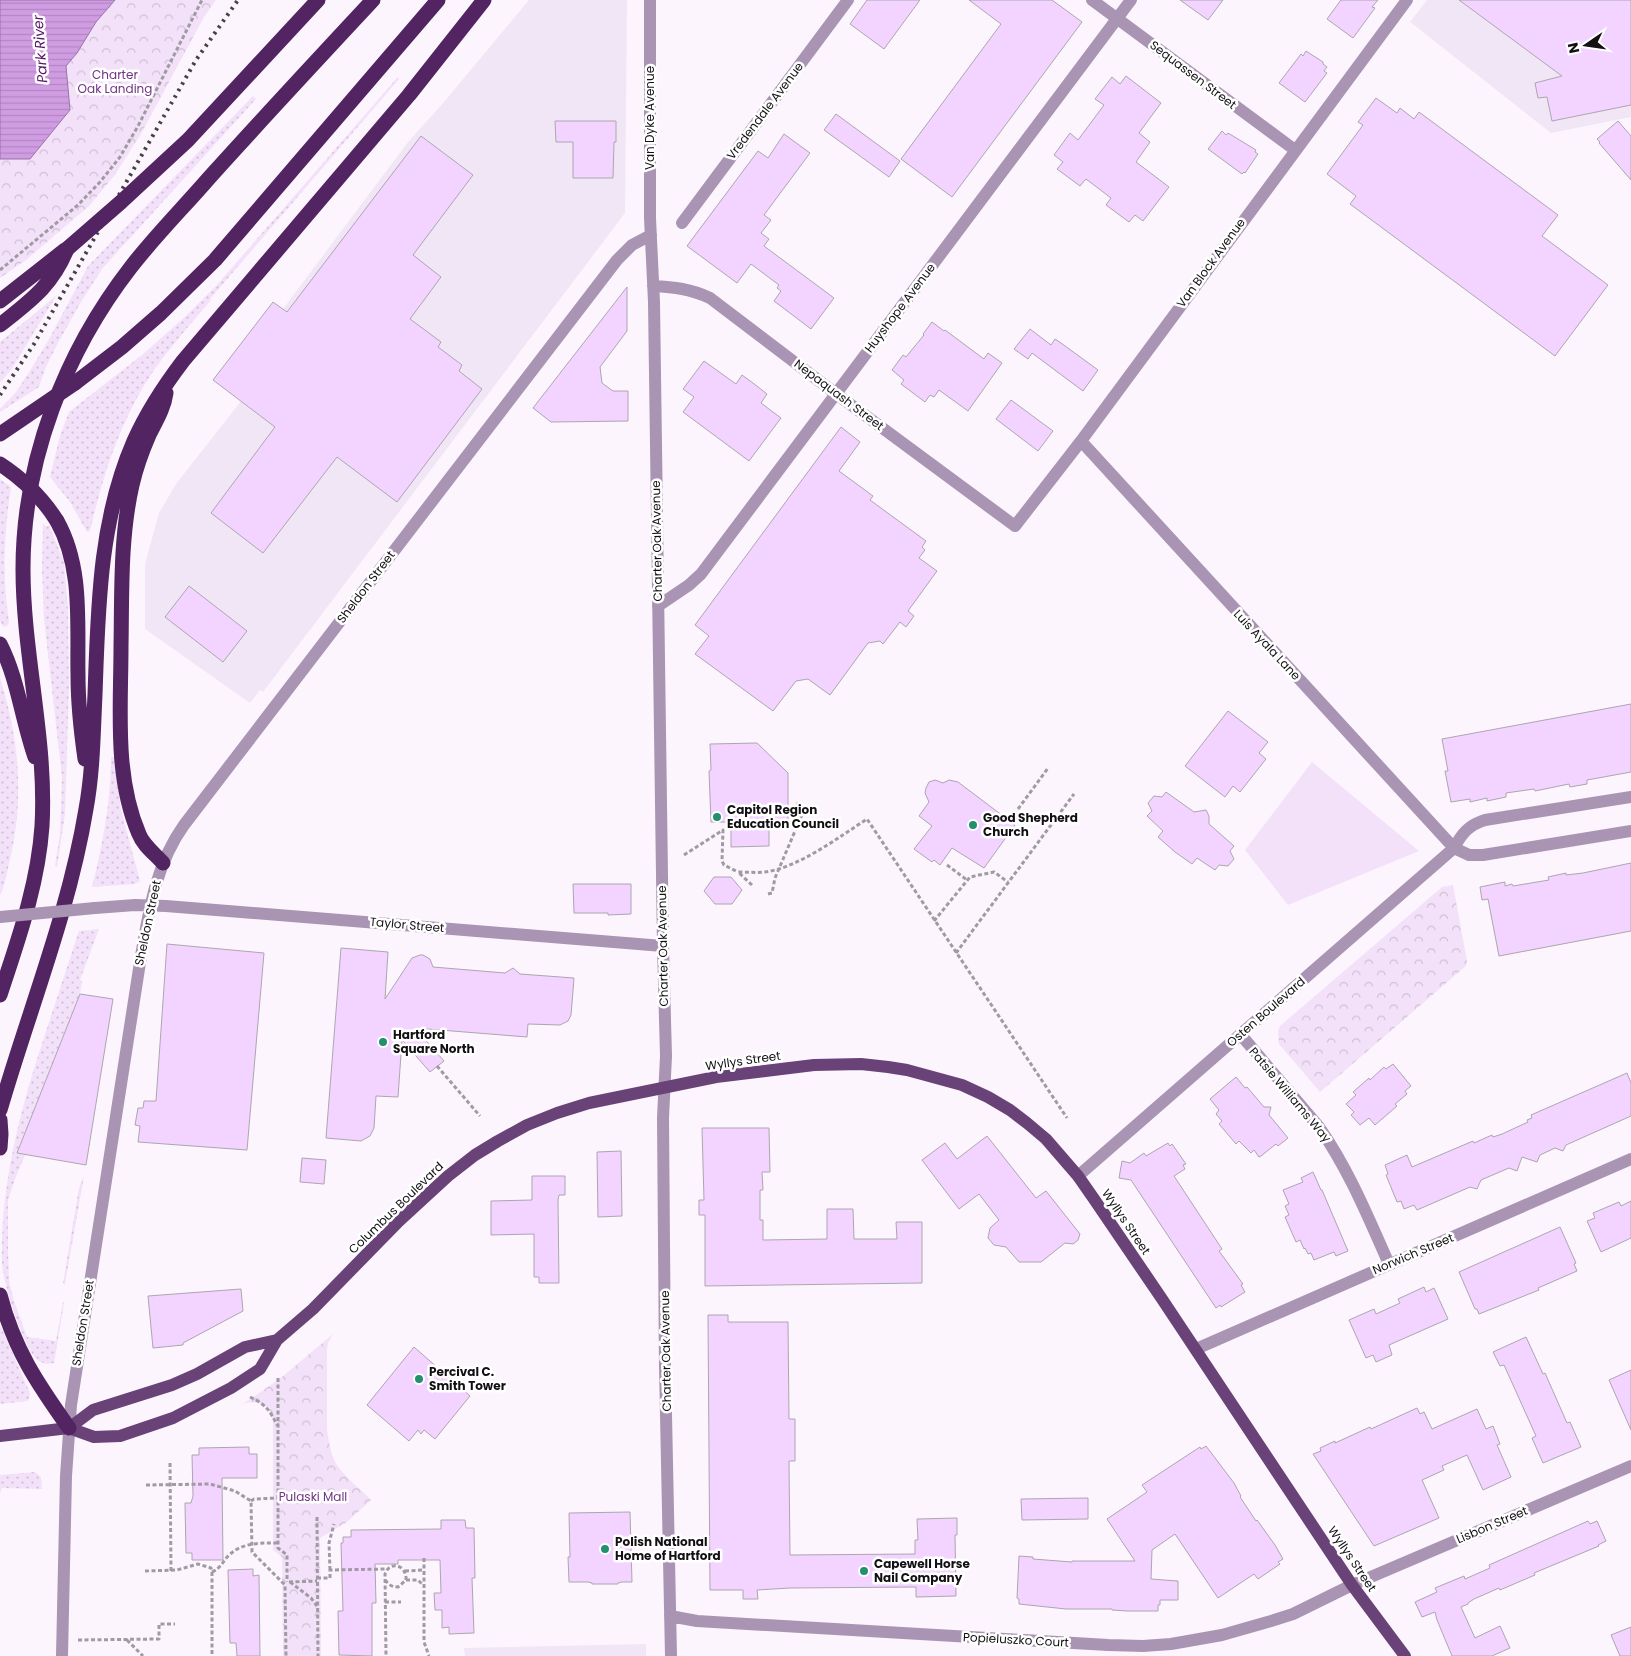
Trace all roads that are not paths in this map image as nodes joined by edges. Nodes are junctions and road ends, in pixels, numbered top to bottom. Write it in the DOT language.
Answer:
graph roads {
  1 [pos="318,0"];
  2 [pos="373,0"];
  3 [pos="438,0"];
  4 [pos="484,0"];
  5 [pos="650,0"];
  6 [pos="848,0"];
  7 [pos="1092,0"];
  8 [pos="1131,0"];
  9 [pos="1407,0"];
  10 [pos="1118,19"];
  11 [pos="1295,150"];
  12 [pos="682,223"];
  13 [pos="650,235"];
  14 [pos="66,249"];
  15 [pos="653,286"];
  16 [pos="0,301"];
  17 [pos="0,325"];
  18 [pos="166,383"];
  19 [pos="835,393"];
  20 [pos="0,434"];
  21 [pos="1081,441"];
  22 [pos="0,464"];
  23 [pos="1015,526"];
  24 [pos="658,606"];
  25 [pos="0,644"];
  26 [pos="42,776"];
  27 [pos="90,785"];
  28 [pos="1631,797"];
  29 [pos="1631,831"];
  30 [pos="1454,848"];
  31 [pos="163,863"];
  32 [pos="150,905"];
  33 [pos="0,917"];
  34 [pos="663,946"];
  35 [pos="0,995"];
  36 [pos="1241,1035"];
  37 [pos="665,1087"];
  38 [pos="0,1110"];
  39 [pos="0,1120"];
  40 [pos="0,1148"];
  41 [pos="1631,1159"];
  42 [pos="1078,1176"];
  43 [pos="1389,1264"];
  44 [pos="0,1295"];
  45 [pos="277,1340"];
  46 [pos="1196,1349"];
  47 [pos="69,1428"];
  48 [pos="0,1436"];
  49 [pos="1631,1466"];
  50 [pos="1352,1585"];
  51 [pos="670,1616"];
  52 [pos="62,1656"];
  53 [pos="671,1656"];
  54 [pos="1405,1656"];
  1 -- 14 [label="highway, bridge"];
  2 -- 26 [label="highway"];
  3 -- 20 [label="highway, bridge"];
  4 -- 18 [label="highway"];
  5 -- 13 [label="street, Van Dyke Avenue"];
  6 -- 12 [label="street, Vredendale Avenue"];
  7 -- 10 [label="street, Sequassen Street"];
  8 -- 10 [label="street, Huyshope Avenue"];
  9 -- 11 [label="street, Van Block Avenue"];
  10 -- 11 [label="street, Sequassen Street"];
  10 -- 19 [label="street, Huyshope Avenue"];
  11 -- 21 [label="street, Van Block Avenue"];
  13 -- 15 [label="street, Charter Oak Avenue"];
  13 -- 31 [label="street, Sheldon Street"];
  14 -- 16 [label="highway"];
  14 -- 17 [label="highway"];
  15 -- 19 [label="street, Nepaquash Street"];
  15 -- 24 [label="street, Charter Oak Avenue"];
  18 -- 27 [label="highway"];
  18 -- 31 [label="highway"];
  19 -- 23 [label="street, Nepaquash Street"];
  19 -- 24 [label="street, Huyshope Avenue"];
  21 -- 23 [label="street, Van Block Avenue"];
  21 -- 30 [label="street, Luis Ayala Lane"];
  22 -- 27 [label="highway, bridge"];
  24 -- 34 [label="street, Charter Oak Avenue"];
  25 -- 26 [label="highway"];
  26 -- 35 [label="highway"];
  27 -- 38 [label="highway"];
  28 -- 30 [label="street, Osten Boulevard"];
  29 -- 30 [label="street"];
  30 -- 36 [label="street, Osten Boulevard"];
  31 -- 32 [label="street, Sheldon Street"];
  32 -- 33 [label="street, Taylor Street, bridge"];
  32 -- 34 [label="street, Taylor Street"];
  32 -- 47 [label="street, Sheldon Street"];
  34 -- 37 [label="street, Charter Oak Avenue"];
  36 -- 42 [label="street, Osten Boulevard"];
  36 -- 43 [label="street, Patsie Williams Way"];
  37 -- 42 [label="main road, Wyllys Street"];
  37 -- 45 [label="main road, Columbus Boulevard"];
  37 -- 51 [label="street, Charter Oak Avenue"];
  39 -- 40 [label="highway"];
  41 -- 43 [label="street, Norwich Street"];
  42 -- 46 [label="main road, Wyllys Street"];
  43 -- 46 [label="street, Norwich Street"];
  44 -- 47 [label="highway"];
  45 -- 47 [label="main road, Columbus Boulevard"];
  45 -- 47 [label="main road, Columbus Boulevard"];
  46 -- 50 [label="main road, Wyllys Street"];
  47 -- 48 [label="main road, Columbus Boulevard"];
  47 -- 52 [label="street, Sheldon Street"];
  49 -- 50 [label="street, Lisbon Street"];
  50 -- 51 [label="street, Popieluszko Court"];
  50 -- 54 [label="main road, Wyllys Street"];
  51 -- 53 [label="street, Charter Oak Avenue"];
}
